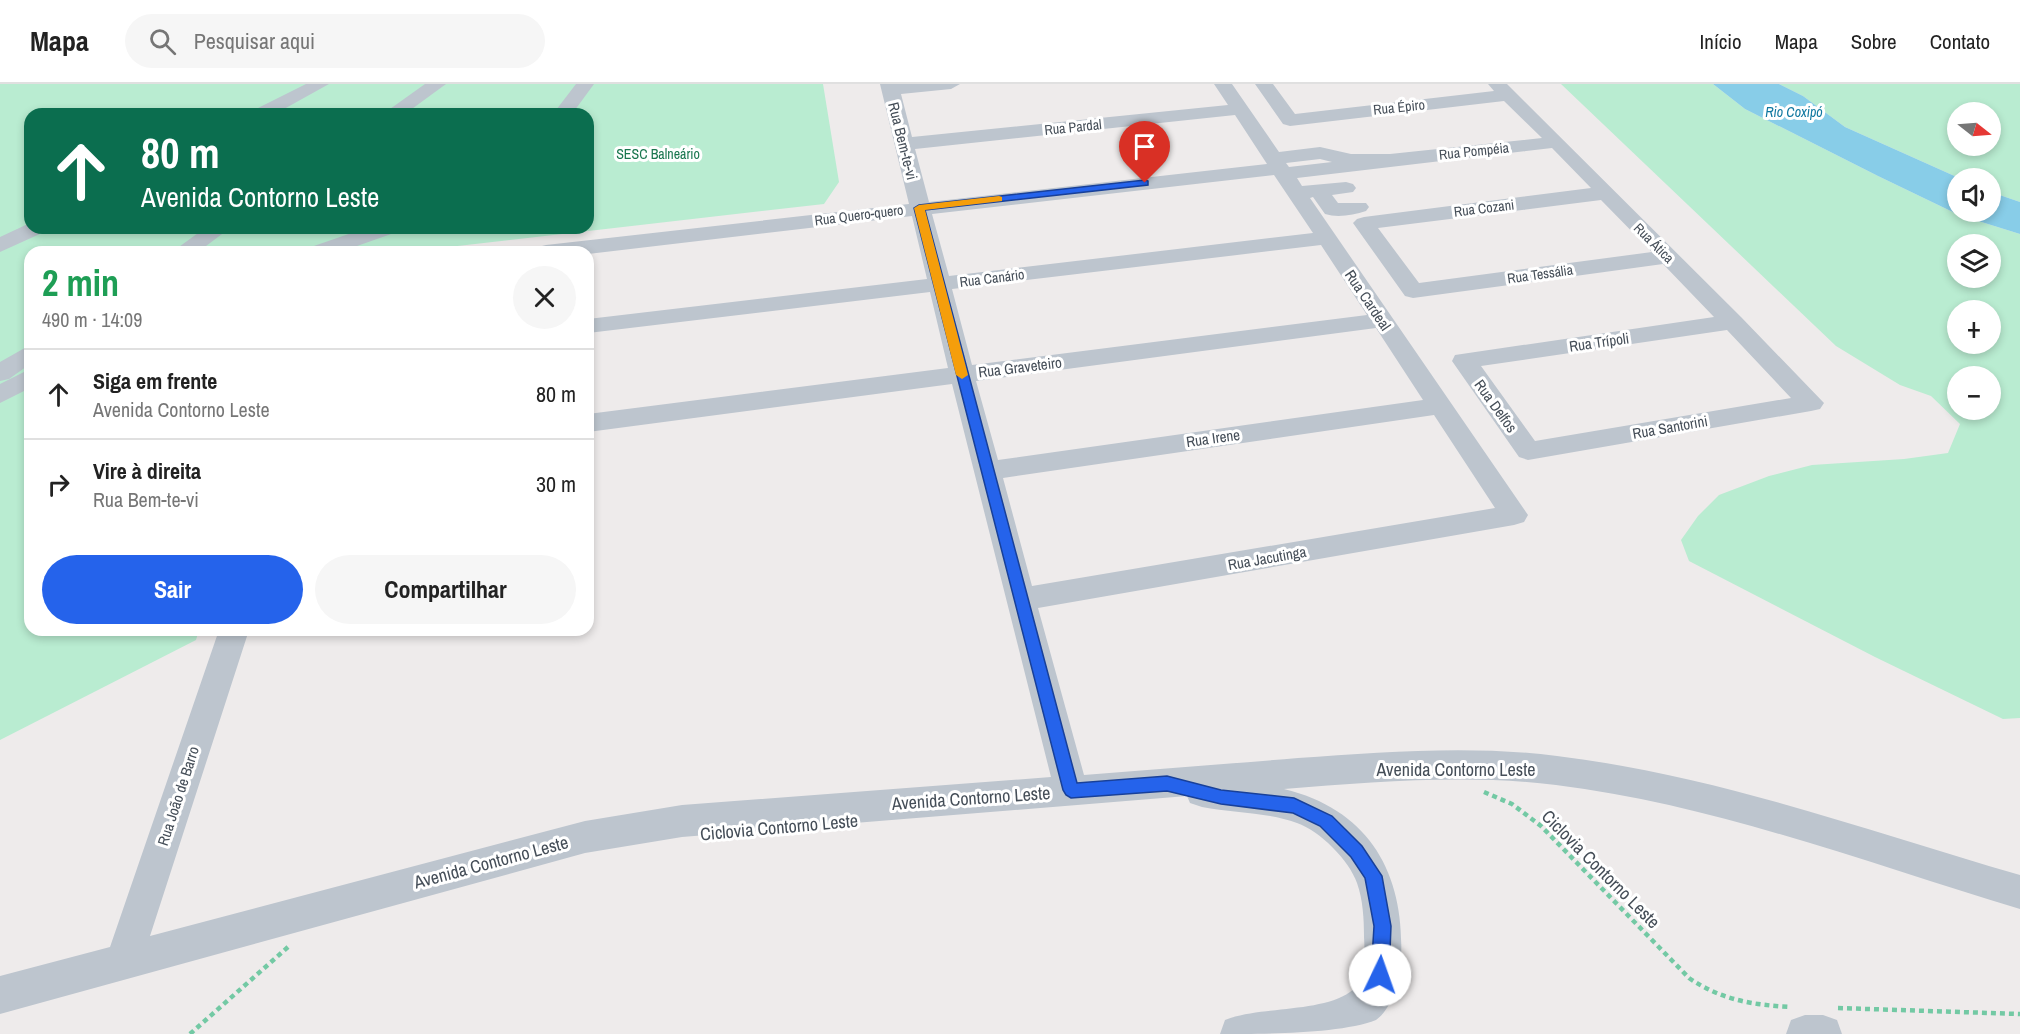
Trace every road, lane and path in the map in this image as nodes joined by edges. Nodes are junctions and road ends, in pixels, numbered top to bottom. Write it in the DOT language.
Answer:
graph roads {
  1 [pos="320,84"];
  2 [pos="437,84"];
  3 [pos="585,84"];
  4 [pos="951,84"];
  5 [pos="1223,84"];
  6 [pos="1264,84"];
  7 [pos="890,87"];
  8 [pos="1502,90"];
  9 [pos="273,108"];
  10 [pos="401,108"];
  11 [pos="567,108"];
  12 [pos="1241,109"];
  13 [pos="1557,142"];
  14 [pos="904,144"];
  15 [pos="1283,172"];
  16 [pos="1346,188"];
  17 [pos="1320,190"];
  18 [pos="1604,193"];
  19 [pos="919,208"];
  20 [pos="1361,215"];
  21 [pos="24,233"];
  22 [pos="210,234"];
  23 [pos="369,234"];
  24 [pos="1325,238"];
  25 [pos="0,245"];
  26 [pos="192,246"];
  27 [pos="336,246"];
  28 [pos="594,246"];
  29 [pos="1667,257"];
  30 [pos="939,284"];
  31 [pos="1382,320"];
  32 [pos="1733,322"];
  33 [pos="594,325"];
  34 [pos="24,357"];
  35 [pos="1464,361"];
  36 [pos="0,373"];
  37 [pos="962,374"];
  38 [pos="24,381"];
  39 [pos="0,395"];
  40 [pos="1811,403"];
  41 [pos="1440,406"];
  42 [pos="594,422"];
  43 [pos="1528,451"];
  44 [pos="987,471"];
  45 [pos="1514,515"];
  46 [pos="1020,600"];
  47 [pos="232,636"];
  48 [pos="1167,784"];
  49 [pos="1071,790"];
  50 [pos="1472,790"];
  51 [pos="2020,892"];
  52 [pos="291,945"];
  53 [pos="123,962"];
  54 [pos="0,995"];
  55 [pos="2020,1014"];
  56 [pos="1814,1021"];
  57 [pos="190,1034"];
  58 [pos="1239,1034"];
  1 -- 9 [label="street"];
  2 -- 10 [label="street"];
  3 -- 11 [label="street"];
  4 -- 7 [label="street"];
  5 -- 12 [label="street, Rua Cardeal"];
  6 -- 8 [label="street, Rua Épiro"];
  7 -- 14 [label="street, Rua Bem-te-vi"];
  8 -- 13 [label="street, Rua Ática"];
  12 -- 14 [label="street, Rua Pardal"];
  12 -- 15 [label="street, Rua Cardeal"];
  13 -- 15 [label="street, Rua Pompéia"];
  13 -- 18 [label="street, Rua Ática"];
  14 -- 19 [label="street, Rua Bem-te-vi"];
  15 -- 17 [label="street"];
  15 -- 19 [label="street, Rua Quero-quero"];
  15 -- 24 [label="street, Rua Cardeal"];
  16 -- 17 [label="street"];
  17 -- 20 [label="street, Rua Cozani"];
  18 -- 20 [label="street, Rua Cozani"];
  18 -- 29 [label="street, Rua Ática"];
  19 -- 28 [label="street, Rua Quero-quero"];
  19 -- 30 [label="street, Rua Bem-te-vi"];
  20 -- 29 [label="street, Rua Tessália"];
  21 -- 25 [label="street"];
  22 -- 26 [label="street"];
  23 -- 27 [label="street"];
  24 -- 30 [label="street, Rua Canário"];
  24 -- 31 [label="street, Rua Cardeal"];
  29 -- 32 [label="street, Rua Ática"];
  30 -- 33 [label="street, Rua Canário"];
  30 -- 37 [label="street, Rua Bem-te-vi"];
  31 -- 37 [label="street, Rua Graveteiro"];
  31 -- 41 [label="street, Rua Cardeal"];
  32 -- 35 [label="street, Rua Trípoli"];
  32 -- 40 [label="street, Rua Ática"];
  34 -- 36 [label="street"];
  35 -- 43 [label="street, Rua Delfos"];
  37 -- 42 [label="street, Rua Graveteiro"];
  37 -- 44 [label="street, Rua Bem-te-vi"];
  38 -- 39 [label="street"];
  40 -- 43 [label="street, Rua Santorini"];
  41 -- 44 [label="street, Rua Irene"];
  41 -- 45 [label="street, Rua Cardeal"];
  44 -- 46 [label="street, Rua Bem-te-vi"];
  45 -- 46 [label="street, Rua Jacutinga"];
  46 -- 49 [label="street, Rua Bem-te-vi"];
  47 -- 53 [label="street, Rua João de Barro"];
  48 -- 49 [label="street, Avenida Contorno Leste"];
  48 -- 51 [label="street, Avenida Contorno Leste"];
  48 -- 58 [label="street"];
  49 -- 53 [label="street, Avenida Contorno Leste"];
  50 -- 56 [label="path, Ciclovia Contorno Leste"];
  52 -- 57 [label="path"];
  53 -- 54 [label="street, Avenida Contorno Leste"];
  55 -- 56 [label="path, Ciclovia Contorno Leste"];
}
